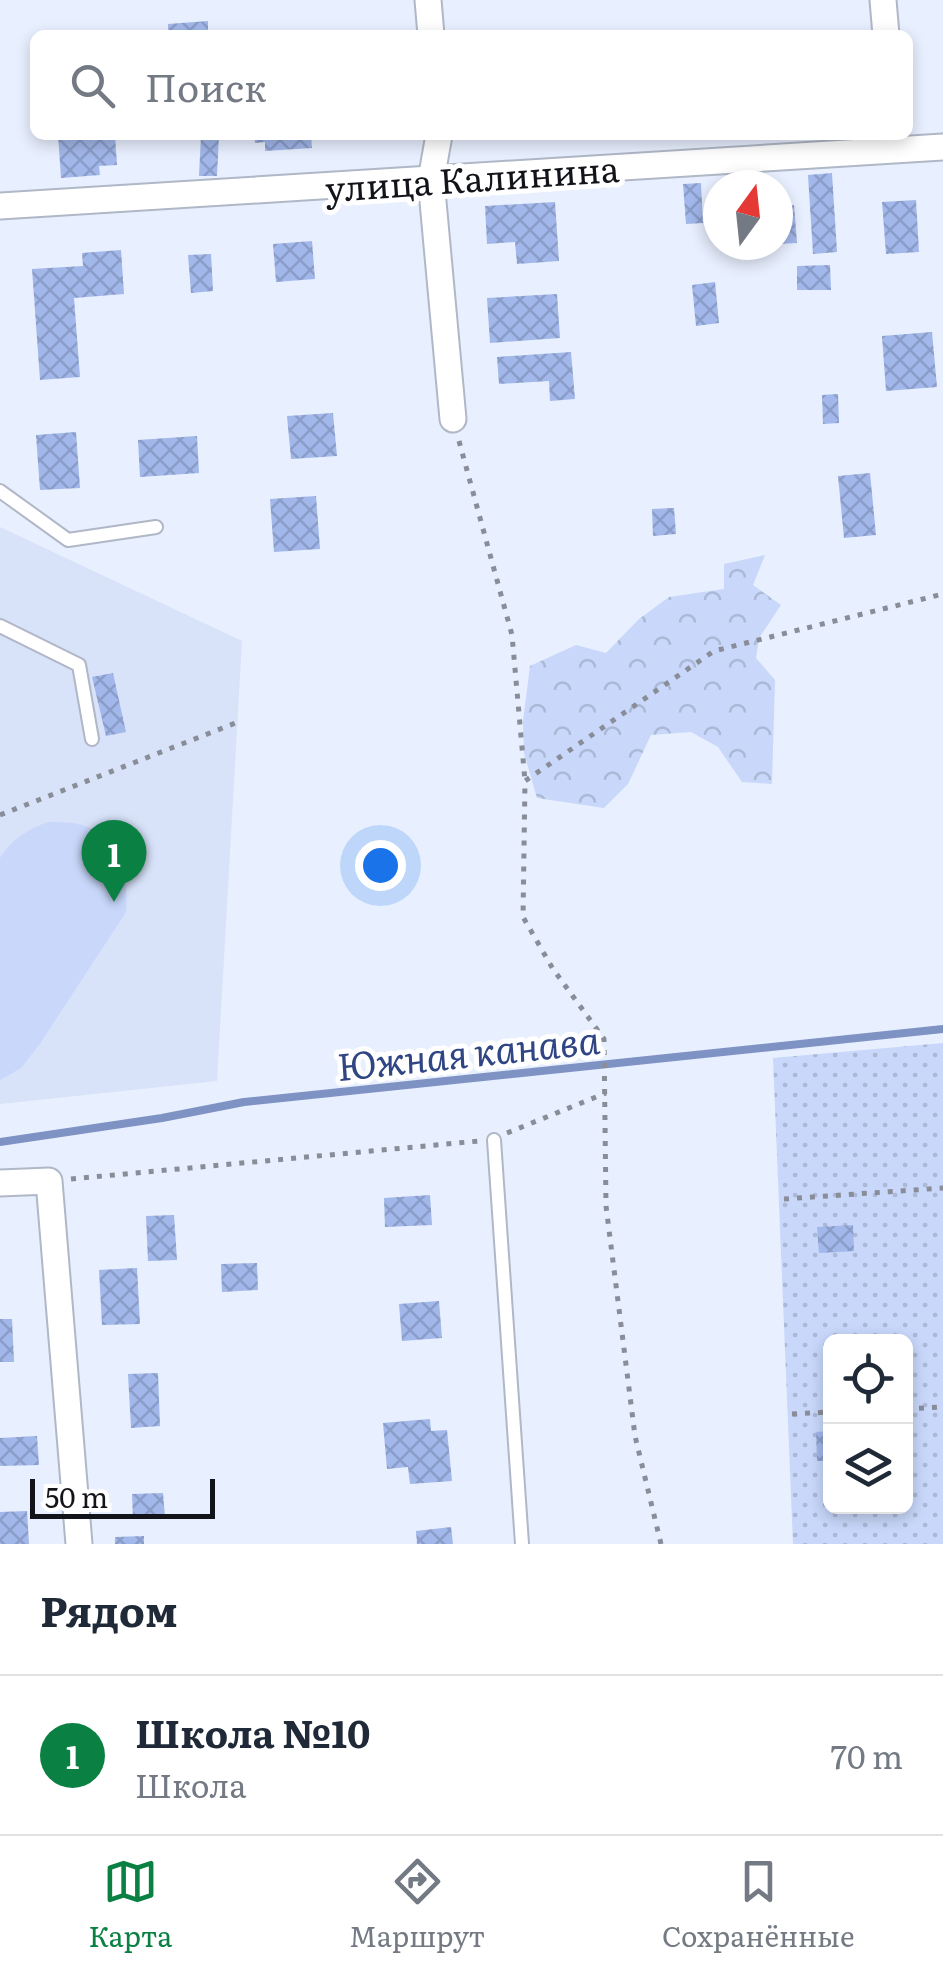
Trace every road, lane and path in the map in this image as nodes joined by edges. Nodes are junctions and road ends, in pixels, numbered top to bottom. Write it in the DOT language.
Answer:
graph roads {
  1 [pos="428,0"];
  2 [pos="883,0"];
  3 [pos="431,30"];
  4 [pos="886,30"];
  5 [pos="437,140"];
  6 [pos="894,143"];
  7 [pos="943,147"];
  8 [pos="431,180"];
  9 [pos="0,206"];
  10 [pos="453,420"];
  11 [pos="0,492"];
  12 [pos="156,527"];
  13 [pos="943,594"];
  14 [pos="0,626"];
  15 [pos="238,722"];
  16 [pos="92,739"];
  17 [pos="525,780"];
  18 [pos="0,815"];
  19 [pos="606,1093"];
  20 [pos="494,1140"];
  21 [pos="50,1181"];
  22 [pos="0,1184"];
  23 [pos="943,1188"];
  24 [pos="784,1199"];
  25 [pos="943,1407"];
  26 [pos="913,1409"];
  27 [pos="823,1412"];
  28 [pos="792,1414"];
  29 [pos="80,1544"];
  30 [pos="522,1544"];
  31 [pos="660,1544"];
  1 -- 3 [label="street"];
  2 -- 4 [label="street"];
  5 -- 8 [label="street"];
  6 -- 7 [label="street, улица Калинина"];
  6 -- 8 [label="street, улица Калинина"];
  8 -- 9 [label="street, улица Калинина"];
  8 -- 10 [label="street"];
  10 -- 17 [label="path"];
  11 -- 12 [label="lane"];
  13 -- 17 [label="path"];
  14 -- 16 [label="lane"];
  15 -- 18 [label="path"];
  17 -- 19 [label="path"];
  19 -- 20 [label="path"];
  19 -- 31 [label="path"];
  20 -- 21 [label="path"];
  20 -- 30 [label="lane"];
  21 -- 22 [label="street"];
  21 -- 29 [label="street"];
  23 -- 24 [label="path"];
  25 -- 26 [label="path"];
  27 -- 28 [label="path"];
}
